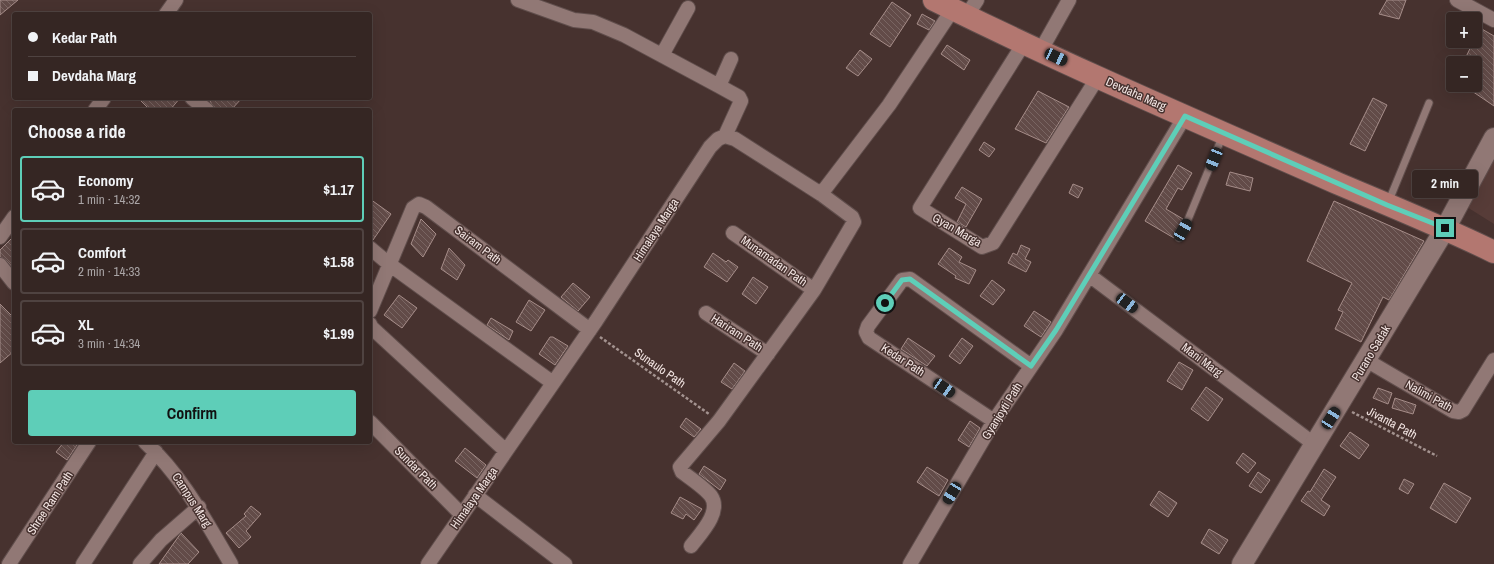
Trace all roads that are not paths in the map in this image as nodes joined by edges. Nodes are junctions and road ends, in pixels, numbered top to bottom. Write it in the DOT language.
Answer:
graph roads {
  1 [pos="176,0"];
  2 [pos="518,0"];
  3 [pos="1069,0"];
  4 [pos="1457,0"];
  5 [pos="958,6"];
  6 [pos="688,8"];
  7 [pos="167,12"];
  8 [pos="1494,20"];
  9 [pos="1033,47"];
  10 [pos="662,55"];
  11 [pos="731,59"];
  12 [pos="1098,77"];
  13 [pos="719,86"];
  14 [pos="194,100"];
  15 [pos="1429,103"];
  16 [pos="204,108"];
  17 [pos="1185,116"];
  18 [pos="1224,133"];
  19 [pos="725,136"];
  20 [pos="1494,138"];
  21 [pos="821,194"];
  22 [pos="1387,205"];
  23 [pos="12,220"];
  24 [pos="1445,228"];
  25 [pos="733,233"];
  26 [pos="0,236"];
  27 [pos="1178,238"];
  28 [pos="372,250"];
  29 [pos="1494,252"];
  30 [pos="389,264"];
  31 [pos="0,265"];
  32 [pos="1089,275"];
  33 [pos="12,280"];
  34 [pos="814,290"];
  35 [pos="372,306"];
  36 [pos="706,313"];
  37 [pos="372,328"];
  38 [pos="590,330"];
  39 [pos="768,354"];
  40 [pos="1366,360"];
  41 [pos="1494,360"];
  42 [pos="1031,366"];
  43 [pos="553,383"];
  44 [pos="994,421"];
  45 [pos="372,424"];
  46 [pos="88,444"];
  47 [pos="147,444"];
  48 [pos="1314,444"];
  49 [pos="506,451"];
  50 [pos="156,452"];
  51 [pos="475,495"];
  52 [pos="199,507"];
  53 [pos="462,515"];
  54 [pos="691,546"];
  55 [pos="10,564"];
  56 [pos="83,564"];
  57 [pos="140,564"];
  58 [pos="231,564"];
  59 [pos="428,564"];
  60 [pos="565,564"];
  61 [pos="910,564"];
  62 [pos="1242,564"];
  1 -- 7 [label="street"];
  2 -- 10 [label="street, Himalaya Marga"];
  3 -- 9 [label="street"];
  4 -- 8 [label="street"];
  5 -- 9 [label="main road, Devdaha Marg"];
  5 -- 21 [label="street"];
  6 -- 10 [label="street"];
  9 -- 12 [label="main road, Devdaha Marg"];
  9 -- 12 [label="street, Gyan Marga"];
  10 -- 13 [label="street, Himalaya Marga"];
  11 -- 13 [label="street"];
  12 -- 17 [label="main road, Devdaha Marg"];
  13 -- 19 [label="street, Himalaya Marga"];
  14 -- 16 [label="street"];
  15 -- 22 [label="lane"];
  17 -- 18 [label="main road, Devdaha Marg"];
  17 -- 32 [label="street, Gyanjoyti Path"];
  18 -- 22 [label="main road, Devdaha Marg"];
  18 -- 27 [label="lane"];
  19 -- 21 [label="street"];
  19 -- 38 [label="street, Himalaya Marga"];
  20 -- 24 [label="main road, Purano Sadak"];
  21 -- 34 [label="street"];
  22 -- 24 [label="main road, Devdaha Marg"];
  23 -- 26 [label="street"];
  24 -- 29 [label="main road, Devdaha Marg"];
  24 -- 40 [label="main road, Purano Sadak"];
  25 -- 34 [label="street, Munamadan Path"];
  28 -- 30 [label="street"];
  30 -- 35 [label="street, Sairam Path"];
  30 -- 38 [label="street, Sairam Path"];
  30 -- 43 [label="street"];
  31 -- 33 [label="street"];
  32 -- 42 [label="street, Gyanjoyti Path"];
  32 -- 48 [label="street, Mani Marg"];
  34 -- 39 [label="street"];
  36 -- 39 [label="street, Hariram Path"];
  37 -- 49 [label="street"];
  38 -- 43 [label="street, Himalaya Marga"];
  39 -- 54 [label="street"];
  40 -- 41 [label="street, Nalimi Path"];
  40 -- 48 [label="main road, Purano Sadak"];
  42 -- 44 [label="street, Gyanjoyti Path"];
  42 -- 44 [label="street, Kedar Path"];
  43 -- 49 [label="street, Himalaya Marga"];
  44 -- 61 [label="street, Gyanjoyti Path"];
  45 -- 53 [label="street, Sundar Path"];
  46 -- 55 [label="street, Shree Ram Path"];
  47 -- 50 [label="street, Campus Marg"];
  48 -- 62 [label="main road, Purano Sadak"];
  49 -- 51 [label="street, Himalaya Marga"];
  50 -- 52 [label="street, Campus Marg"];
  50 -- 56 [label="street"];
  51 -- 53 [label="street, Himalaya Marga"];
  51 -- 60 [label="street"];
  52 -- 57 [label="street"];
  52 -- 58 [label="street, Campus Marg"];
  53 -- 59 [label="street, Himalaya Marga"];
}
